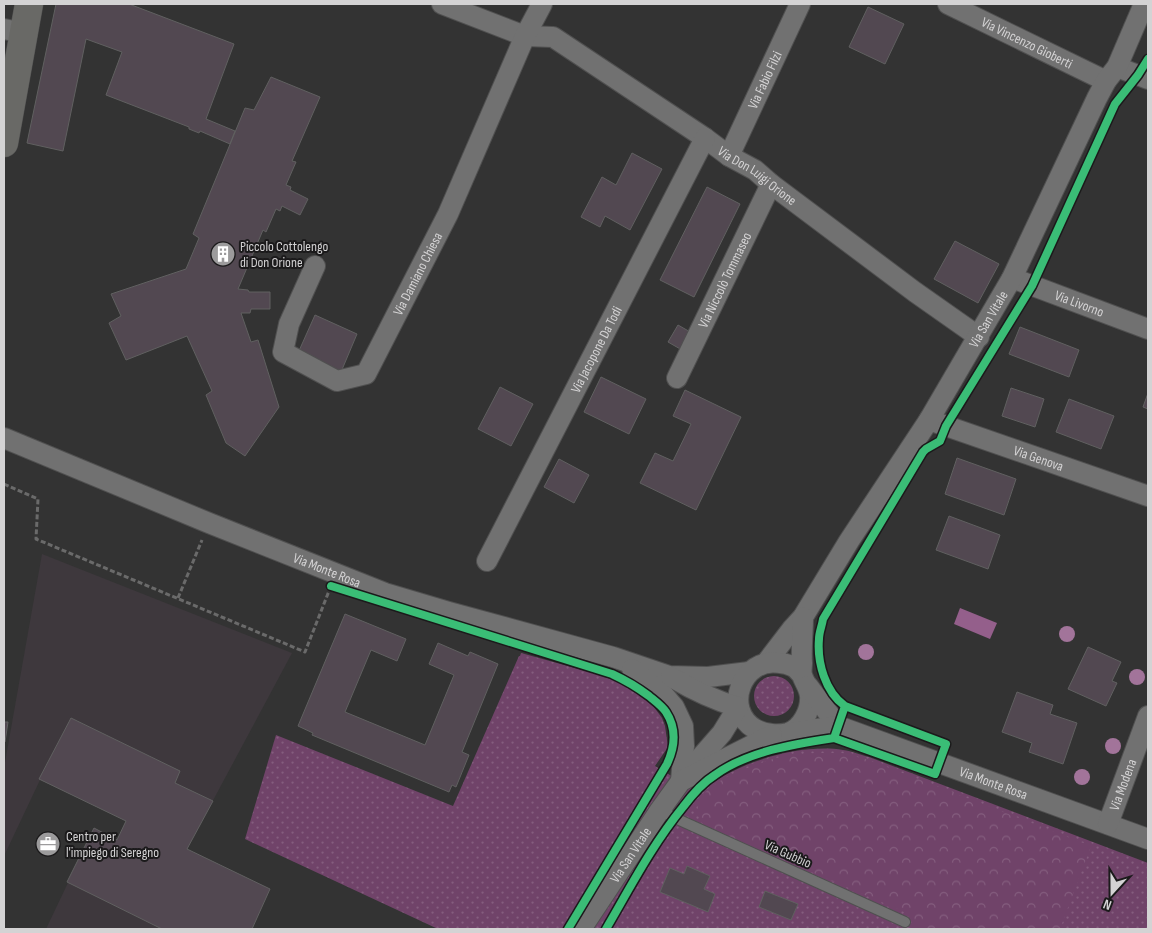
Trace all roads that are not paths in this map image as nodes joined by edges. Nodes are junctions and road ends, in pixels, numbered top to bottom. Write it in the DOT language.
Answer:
graph roads {
  1 [pos="29,4"];
  2 [pos="442,4"];
  3 [pos="542,4"];
  4 [pos="800,4"];
  5 [pos="948,4"];
  6 [pos="1144,4"];
  7 [pos="13,31"];
  8 [pos="525,36"];
  9 [pos="1112,74"];
  10 [pos="1148,79"];
  11 [pos="705,138"];
  12 [pos="4,143"];
  13 [pos="729,156"];
  14 [pos="771,184"];
  15 [pos="315,266"];
  16 [pos="1012,278"];
  17 [pos="1148,329"];
  18 [pos="979,336"];
  19 [pos="678,378"];
  20 [pos="930,420"];
  21 [pos="4,438"];
  22 [pos="1148,496"];
  23 [pos="487,561"];
  24 [pos="803,617"];
  25 [pos="612,657"];
  26 [pos="758,667"];
  27 [pos="669,676"];
  28 [pos="805,680"];
  29 [pos="738,707"];
  30 [pos="1148,716"];
  31 [pos="838,726"];
  32 [pos="780,734"];
  33 [pos="682,781"];
  34 [pos="660,810"];
  35 [pos="1108,824"];
  36 [pos="1148,839"];
  37 [pos="905,922"];
  38 [pos="581,929"];
  1 -- 7 [label="street"];
  2 -- 8 [label="street, Via Don Luigi Orione"];
  3 -- 8 [label="street, Via Damiano Chiesa"];
  4 -- 13 [label="street, Via Fabio Filzi"];
  5 -- 9 [label="street, Via Vincenzo Gioberti"];
  6 -- 9 [label="street, Via San Vitale"];
  7 -- 12 [label="street"];
  8 -- 11 [label="street, Via Don Luigi Orione"];
  8 -- 15 [label="street, Via Damiano Chiesa"];
  9 -- 10 [label="street, Via Vincenzo Gioberti"];
  9 -- 16 [label="street, Via San Vitale"];
  11 -- 13 [label="street, Via Don Luigi Orione"];
  11 -- 23 [label="street, Via Jacopone Da Todi"];
  13 -- 14 [label="street, Via Don Luigi Orione"];
  14 -- 18 [label="street, Via Don Luigi Orione"];
  14 -- 19 [label="street, Via Niccolò Tommaseo"];
  16 -- 17 [label="street, Via Livorno"];
  16 -- 18 [label="street, Via San Vitale"];
  18 -- 20 [label="street, Via San Vitale"];
  20 -- 22 [label="street, Via Genova"];
  20 -- 24 [label="street, Via San Vitale"];
  21 -- 25 [label="street, Via Monte Rosa"];
  24 -- 26 [label="street, Via San Vitale"];
  24 -- 28 [label="street, Via San Vitale"];
  25 -- 27 [label="street, Via Monte Rosa"];
  25 -- 33 [label="street"];
  26 -- 27 [label="street, Via Monte Rosa"];
  26 -- 28 [label="street"];
  26 -- 29 [label="street"];
  27 -- 29 [label="street"];
  28 -- 31 [label="street"];
  28 -- 32 [label="street"];
  29 -- 32 [label="street"];
  29 -- 33 [label="street, Via San Vitale"];
  30 -- 35 [label="street, Via Modena"];
  31 -- 32 [label="street, Via Monte Rosa"];
  31 -- 35 [label="street, Via Monte Rosa"];
  32 -- 33 [label="street, Via San Vitale"];
  33 -- 34 [label="street, Via San Vitale"];
  34 -- 37 [label="lane, Via Gubbio"];
  34 -- 38 [label="street, Via San Vitale"];
  35 -- 36 [label="street, Via Monte Rosa"];
}
